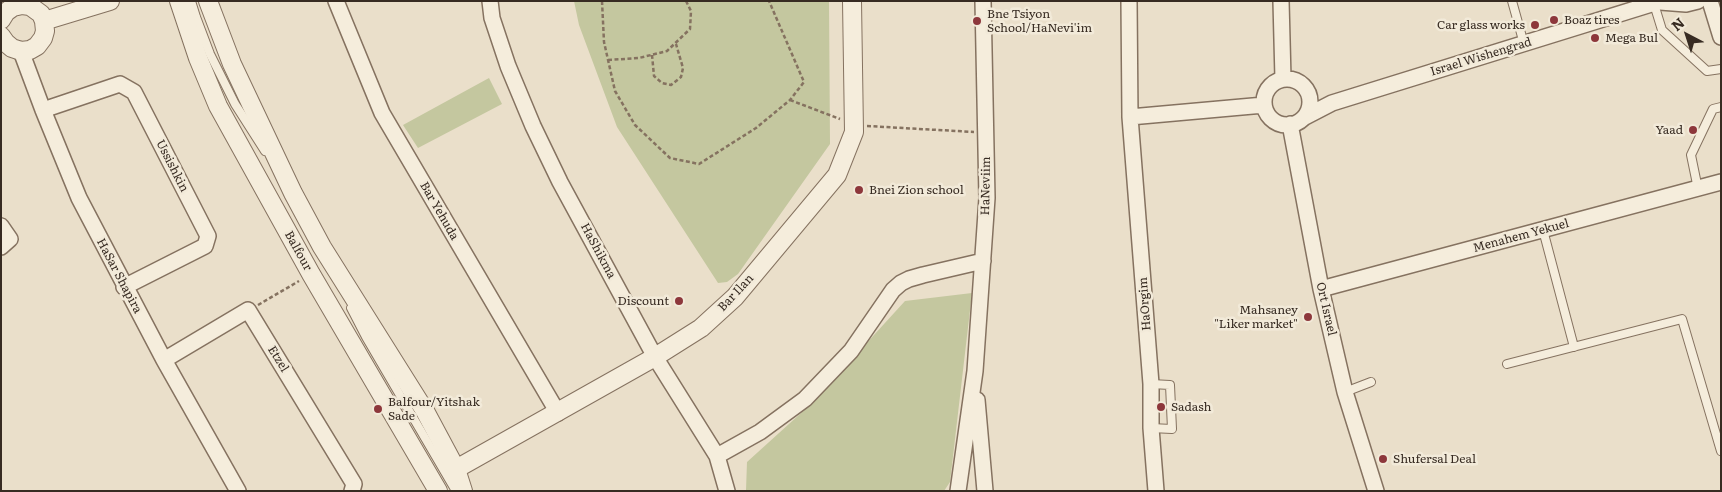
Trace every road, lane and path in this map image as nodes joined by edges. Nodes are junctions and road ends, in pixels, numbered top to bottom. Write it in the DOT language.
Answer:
graph roads {
  1 [pos="110,1"];
  2 [pos="179,1"];
  3 [pos="192,1"];
  4 [pos="208,1"];
  5 [pos="336,1"];
  6 [pos="490,1"];
  7 [pos="602,1"];
  8 [pos="686,1"];
  9 [pos="769,1"];
  10 [pos="852,1"];
  11 [pos="984,1"];
  12 [pos="1129,1"];
  13 [pos="1281,1"];
  14 [pos="1512,1"];
  15 [pos="1658,2"];
  16 [pos="1710,3"];
  17 [pos="13,4"];
  18 [pos="196,17"];
  19 [pos="1,20"];
  20 [pos="44,21"];
  21 [pos="1,36"];
  22 [pos="1721,36"];
  23 [pos="675,43"];
  24 [pos="1524,44"];
  25 [pos="22,50"];
  26 [pos="652,55"];
  27 [pos="198,58"];
  28 [pos="608,60"];
  29 [pos="1721,69"];
  30 [pos="1283,79"];
  31 [pos="790,100"];
  32 [pos="1264,104"];
  33 [pos="1721,107"];
  34 [pos="43,110"];
  35 [pos="1130,117"];
  36 [pos="1305,117"];
  37 [pos="1290,124"];
  38 [pos="854,125"];
  39 [pos="986,133"];
  40 [pos="1721,182"];
  41 [pos="1698,189"];
  42 [pos="293,193"];
  43 [pos="1,226"];
  44 [pos="1543,230"];
  45 [pos="322,247"];
  46 [pos="1,248"];
  47 [pos="983,261"];
  48 [pos="311,274"];
  49 [pos="124,287"];
  50 [pos="1321,289"];
  51 [pos="248,310"];
  52 [pos="1574,347"];
  53 [pos="655,357"];
  54 [pos="164,360"];
  55 [pos="1507,364"];
  56 [pos="975,371"];
  57 [pos="1372,382"];
  58 [pos="1346,392"];
  59 [pos="558,412"];
  60 [pos="1721,452"];
  61 [pos="717,456"];
  62 [pos="456,468"];
  63 [pos="1373,490"];
  64 [pos="238,491"];
  65 [pos="352,491"];
  66 [pos="438,491"];
  67 [pos="456,491"];
  68 [pos="464,491"];
  69 [pos="727,491"];
  70 [pos="958,491"];
  71 [pos="985,491"];
  72 [pos="1156,491"];
  1 -- 20 [label="street"];
  2 -- 27 [label="street, Balfour"];
  3 -- 18 [label="lane"];
  4 -- 42 [label="street, Balfour"];
  5 -- 59 [label="street, Bar Yehuda"];
  6 -- 53 [label="street, HaShikma"];
  7 -- 28 [label="path"];
  8 -- 23 [label="path"];
  9 -- 31 [label="path"];
  10 -- 38 [label="street, Bar Ilan"];
  11 -- 39 [label="street, HaNeviim"];
  12 -- 35 [label="street, HaOrgim"];
  13 -- 30 [label="street"];
  14 -- 24 [label="lane"];
  15 -- 16 [label="street, Israel Wishengrad"];
  15 -- 24 [label="street, Israel Wishengrad"];
  15 -- 29 [label="lane"];
  16 -- 22 [label="street"];
  17 -- 19 [label="street"];
  17 -- 20 [label="street"];
  18 -- 27 [label="lane"];
  18 -- 42 [label="lane"];
  20 -- 25 [label="street"];
  21 -- 25 [label="street"];
  23 -- 26 [label="path"];
  23 -- 26 [label="path"];
  24 -- 36 [label="street, Israel Wishengrad"];
  25 -- 34 [label="street, HaSar Shapira"];
  26 -- 28 [label="path"];
  27 -- 48 [label="street, Balfour"];
  28 -- 31 [label="path"];
  30 -- 32 [label="street"];
  30 -- 36 [label="street"];
  31 -- 38 [label="path"];
  32 -- 35 [label="street"];
  32 -- 37 [label="street"];
  33 -- 41 [label="lane"];
  34 -- 49 [label="street, HaSar Shapira"];
  34 -- 49 [label="street, Ussishkin"];
  35 -- 72 [label="street, HaOrgim"];
  36 -- 37 [label="street"];
  37 -- 50 [label="street, Ort Israel"];
  38 -- 39 [label="path"];
  38 -- 53 [label="street, Bar Ilan"];
  39 -- 47 [label="street, HaNeviim"];
  40 -- 41 [label="street, Menahem Yekuel"];
  41 -- 44 [label="street, Menahem Yekuel"];
  42 -- 45 [label="street, Balfour"];
  43 -- 46 [label="street"];
  44 -- 50 [label="street, Menahem Yekuel"];
  44 -- 52 [label="lane"];
  45 -- 62 [label="street, Balfour"];
  45 -- 67 [label="lane"];
  47 -- 56 [label="street, HaNeviim"];
  47 -- 61 [label="street"];
  48 -- 51 [label="path"];
  48 -- 66 [label="street, Balfour"];
  49 -- 54 [label="street, HaSar Shapira"];
  50 -- 58 [label="street, Ort Israel"];
  51 -- 54 [label="street"];
  51 -- 65 [label="street, Etzel"];
  52 -- 55 [label="lane"];
  52 -- 60 [label="lane"];
  53 -- 59 [label="street, Bar Ilan"];
  53 -- 61 [label="street, HaShikma"];
  54 -- 64 [label="street, HaSar Shapira"];
  56 -- 70 [label="street, HaNeviim"];
  56 -- 71 [label="street, HaNeviim"];
  57 -- 58 [label="lane"];
  58 -- 63 [label="street, Ort Israel"];
  59 -- 62 [label="street, Bar Ilan"];
  61 -- 69 [label="street, HaShikma"];
  62 -- 68 [label="street, Balfour"];
}
